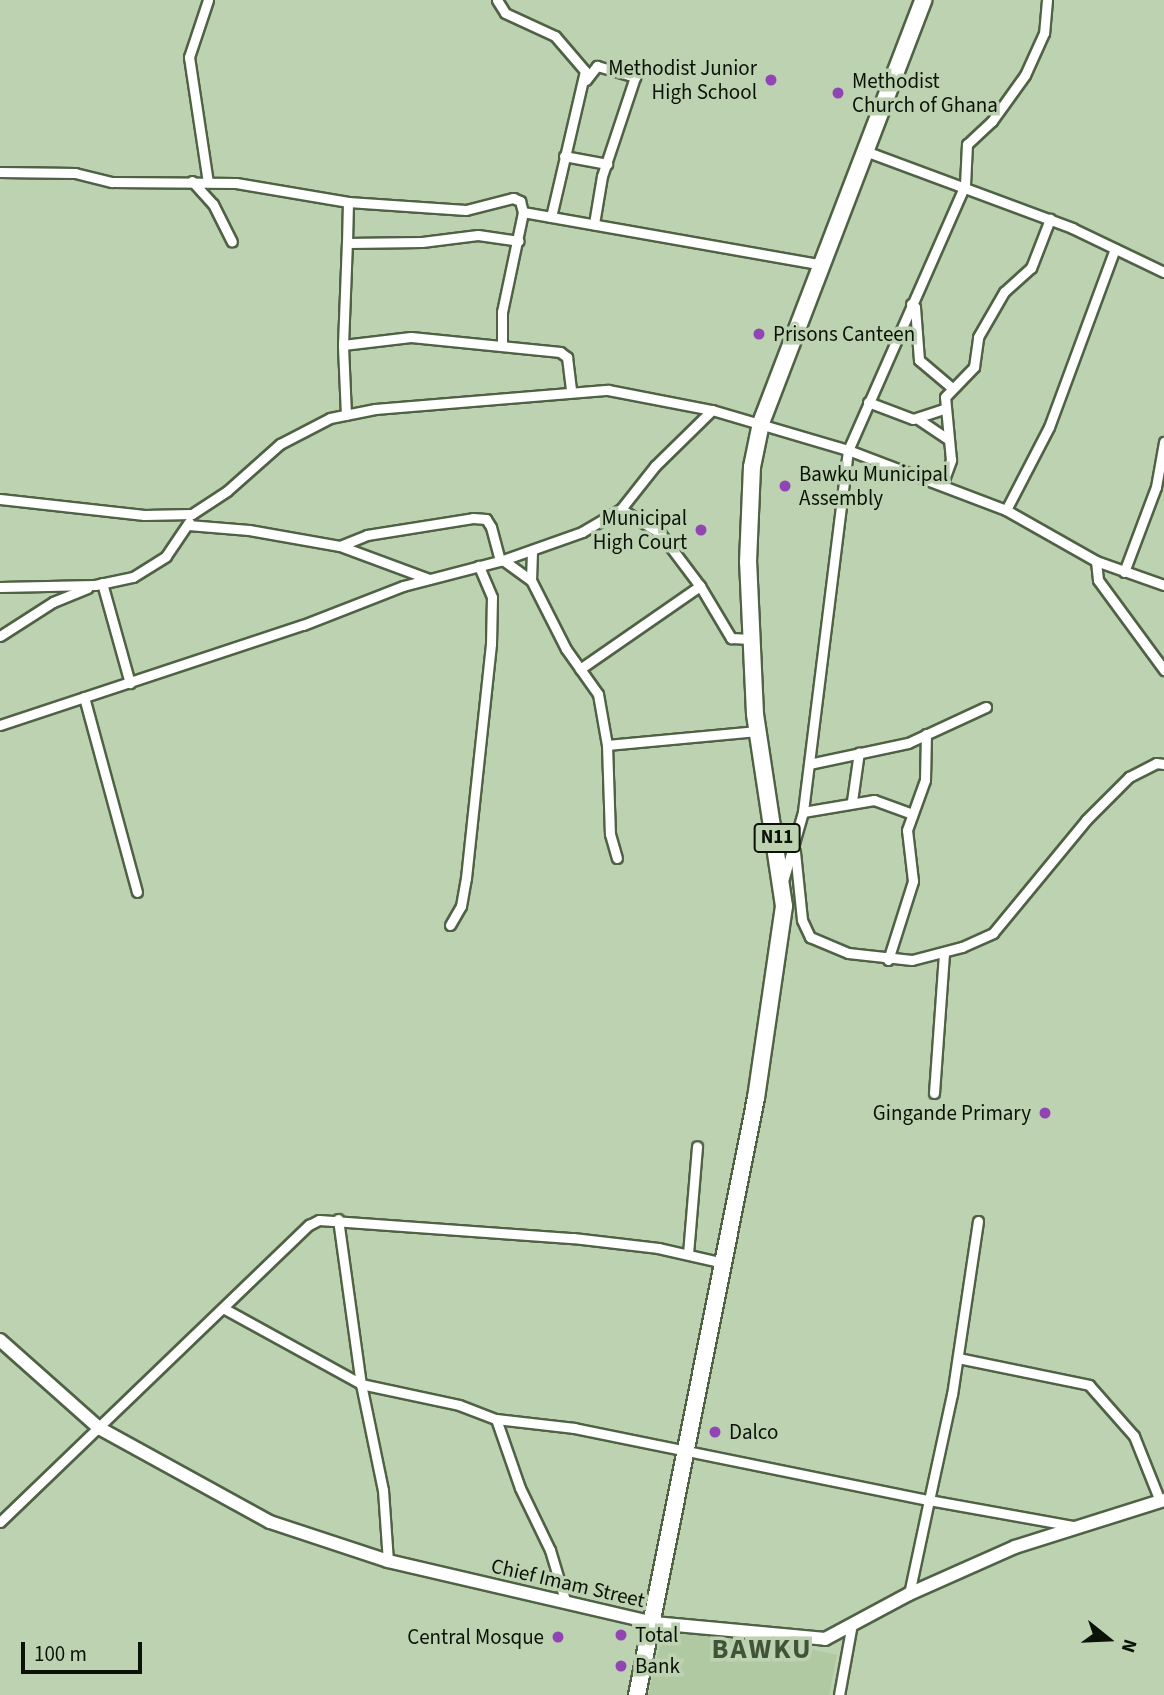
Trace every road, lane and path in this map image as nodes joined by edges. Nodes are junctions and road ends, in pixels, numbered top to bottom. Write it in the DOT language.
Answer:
graph roads {
  1 [pos="208,0"];
  2 [pos="497,0"];
  3 [pos="923,0"];
  4 [pos="1048,0"];
  5 [pos="586,80"];
  6 [pos="868,152"];
  7 [pos="564,156"];
  8 [pos="607,164"];
  9 [pos="0,172"];
  10 [pos="192,181"];
  11 [pos="208,182"];
  12 [pos="965,186"];
  13 [pos="348,202"];
  14 [pos="523,212"];
  15 [pos="551,217"];
  16 [pos="1050,219"];
  17 [pos="594,224"];
  18 [pos="519,241"];
  19 [pos="232,243"];
  20 [pos="347,243"];
  21 [pos="1115,249"];
  22 [pos="823,265"];
  23 [pos="1164,272"];
  24 [pos="911,304"];
  25 [pos="502,343"];
  26 [pos="343,345"];
  27 [pos="951,387"];
  28 [pos="571,392"];
  29 [pos="868,402"];
  30 [pos="944,409"];
  31 [pos="712,410"];
  32 [pos="346,415"];
  33 [pos="918,419"];
  34 [pos="761,423"];
  35 [pos="948,439"];
  36 [pos="1164,442"];
  37 [pos="848,450"];
  38 [pos="942,485"];
  39 [pos="0,499"];
  40 [pos="621,509"];
  41 [pos="1006,510"];
  42 [pos="192,514"];
  43 [pos="187,525"];
  44 [pos="340,546"];
  45 [pos="532,551"];
  46 [pos="501,561"];
  47 [pos="1096,561"];
  48 [pos="479,566"];
  49 [pos="1124,572"];
  50 [pos="429,579"];
  51 [pos="530,580"];
  52 [pos="99,584"];
  53 [pos="1164,585"];
  54 [pos="700,586"];
  55 [pos="0,587"];
  56 [pos="0,636"];
  57 [pos="751,639"];
  58 [pos="580,668"];
  59 [pos="1164,670"];
  60 [pos="130,683"];
  61 [pos="84,697"];
  62 [pos="986,707"];
  63 [pos="0,725"];
  64 [pos="757,731"];
  65 [pos="926,734"];
  66 [pos="607,745"];
  67 [pos="859,752"];
  68 [pos="809,764"];
  69 [pos="1164,764"];
  70 [pos="852,801"];
  71 [pos="803,812"];
  72 [pos="910,813"];
  73 [pos="794,850"];
  74 [pos="617,858"];
  75 [pos="784,878"];
  76 [pos="136,892"];
  77 [pos="450,925"];
  78 [pos="944,952"];
  79 [pos="888,960"];
  80 [pos="934,1093"];
  81 [pos="697,1146"];
  82 [pos="338,1219"];
  83 [pos="978,1220"];
  84 [pos="688,1254"];
  85 [pos="724,1263"];
  86 [pos="223,1308"];
  87 [pos="0,1340"];
  88 [pos="958,1358"];
  89 [pos="361,1384"];
  90 [pos="496,1419"];
  91 [pos="99,1428"];
  92 [pos="688,1454"];
  93 [pos="929,1500"];
  94 [pos="1162,1501"];
  95 [pos="0,1521"];
  96 [pos="1074,1526"];
  97 [pos="388,1562"];
  98 [pos="909,1594"];
  99 [pos="565,1600"];
  100 [pos="654,1623"];
  101 [pos="851,1629"];
  102 [pos="637,1695"];
  103 [pos="839,1695"];
  1 -- 11 [label="street"];
  2 -- 5 [label="street"];
  3 -- 6 [label="highway, N11"];
  4 -- 12 [label="street"];
  5 -- 7 [label="street"];
  5 -- 8 [label="street"];
  6 -- 12 [label="street"];
  6 -- 22 [label="highway, N11"];
  7 -- 8 [label="street"];
  7 -- 15 [label="street"];
  8 -- 17 [label="street"];
  9 -- 10 [label="street"];
  10 -- 11 [label="street"];
  10 -- 19 [label="street"];
  11 -- 13 [label="street"];
  12 -- 16 [label="street"];
  12 -- 24 [label="street"];
  13 -- 14 [label="street"];
  13 -- 20 [label="street"];
  14 -- 15 [label="street"];
  14 -- 18 [label="street"];
  15 -- 17 [label="street"];
  16 -- 21 [label="street"];
  16 -- 27 [label="street"];
  17 -- 22 [label="street"];
  18 -- 20 [label="street"];
  18 -- 25 [label="street"];
  20 -- 26 [label="street"];
  21 -- 23 [label="street"];
  21 -- 41 [label="street"];
  22 -- 34 [label="highway, N11"];
  24 -- 27 [label="street"];
  24 -- 29 [label="street"];
  25 -- 26 [label="street"];
  25 -- 28 [label="street"];
  26 -- 32 [label="street"];
  27 -- 30 [label="street"];
  28 -- 31 [label="street"];
  28 -- 32 [label="street"];
  29 -- 33 [label="street"];
  29 -- 37 [label="street"];
  30 -- 33 [label="street"];
  30 -- 35 [label="street"];
  31 -- 34 [label="street"];
  31 -- 40 [label="street"];
  32 -- 42 [label="street"];
  33 -- 35 [label="street"];
  34 -- 37 [label="street"];
  34 -- 57 [label="highway, N11"];
  35 -- 38 [label="street"];
  36 -- 49 [label="street"];
  37 -- 38 [label="street"];
  37 -- 68 [label="street"];
  38 -- 41 [label="street"];
  39 -- 42 [label="street"];
  40 -- 45 [label="street"];
  40 -- 54 [label="street"];
  41 -- 47 [label="street"];
  42 -- 43 [label="street"];
  43 -- 44 [label="street"];
  43 -- 52 [label="street"];
  44 -- 46 [label="street"];
  44 -- 50 [label="street"];
  45 -- 46 [label="street"];
  45 -- 51 [label="street"];
  46 -- 48 [label="street"];
  46 -- 51 [label="street"];
  47 -- 49 [label="street"];
  47 -- 59 [label="street"];
  48 -- 50 [label="street"];
  48 -- 77 [label="street"];
  49 -- 53 [label="street"];
  50 -- 60 [label="street"];
  51 -- 58 [label="street"];
  52 -- 55 [label="street"];
  52 -- 56 [label="street"];
  52 -- 60 [label="street"];
  54 -- 57 [label="street"];
  54 -- 58 [label="street"];
  57 -- 64 [label="highway, N11"];
  58 -- 66 [label="street"];
  60 -- 61 [label="street"];
  61 -- 63 [label="street"];
  61 -- 76 [label="street"];
  62 -- 65 [label="street"];
  64 -- 66 [label="street"];
  64 -- 75 [label="highway, N11"];
  65 -- 67 [label="street"];
  65 -- 72 [label="street"];
  66 -- 74 [label="street"];
  67 -- 68 [label="street"];
  67 -- 70 [label="street"];
  68 -- 71 [label="street"];
  69 -- 78 [label="street"];
  70 -- 71 [label="street"];
  70 -- 72 [label="street"];
  71 -- 73 [label="street"];
  72 -- 79 [label="street"];
  73 -- 75 [label="street"];
  73 -- 79 [label="street"];
  75 -- 85 [label="highway, N11"];
  78 -- 79 [label="street"];
  78 -- 80 [label="street"];
  81 -- 84 [label="street"];
  82 -- 84 [label="street"];
  82 -- 86 [label="street"];
  82 -- 89 [label="street"];
  83 -- 88 [label="street"];
  84 -- 85 [label="street"];
  85 -- 92 [label="highway, N11"];
  86 -- 89 [label="street"];
  86 -- 91 [label="street"];
  87 -- 91 [label="street, Chief Imam Street"];
  88 -- 93 [label="street"];
  88 -- 94 [label="street"];
  89 -- 90 [label="street"];
  89 -- 97 [label="street"];
  90 -- 92 [label="street"];
  90 -- 99 [label="street"];
  91 -- 95 [label="street"];
  91 -- 97 [label="street, Chief Imam Street"];
  92 -- 93 [label="street"];
  92 -- 100 [label="highway, N11"];
  93 -- 96 [label="street"];
  93 -- 98 [label="street"];
  94 -- 96 [label="street, Chief Imam Street"];
  96 -- 98 [label="street, Chief Imam Street"];
  97 -- 99 [label="street, Chief Imam Street"];
  98 -- 101 [label="street, Chief Imam Street"];
  99 -- 100 [label="street, Chief Imam Street"];
  100 -- 101 [label="street, Chief Imam Street"];
  100 -- 102 [label="highway, N11"];
  101 -- 103 [label="street"];
}
